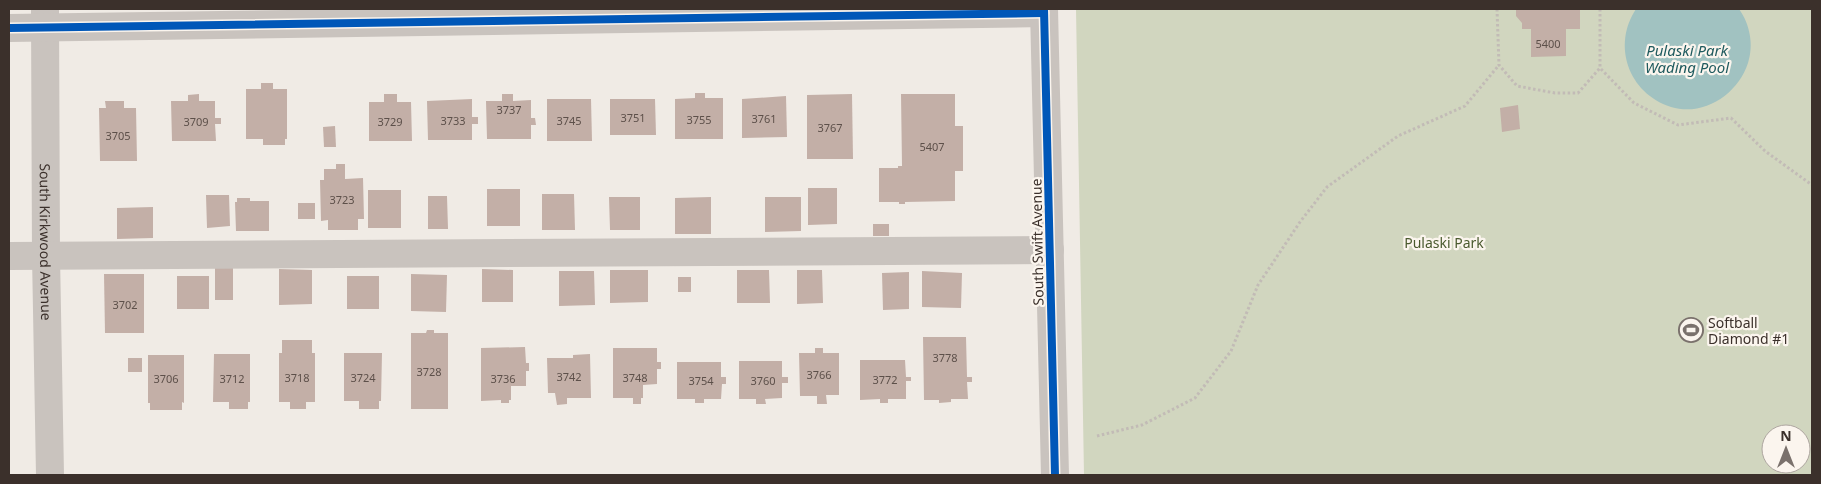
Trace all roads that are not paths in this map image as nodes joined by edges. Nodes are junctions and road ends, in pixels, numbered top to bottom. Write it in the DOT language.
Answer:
graph roads {
  1 [pos="1044,11"];
  2 [pos="45,18"];
  3 [pos="9,28"];
  4 [pos="1050,250"];
  5 [pos="9,256"];
  6 [pos="46,256"];
  7 [pos="50,475"];
  8 [pos="1055,475"];
  1 -- 2 [label="street"];
  1 -- 4 [label="street, South Swift Avenue"];
  2 -- 3 [label="street"];
  2 -- 6 [label="street, South Kirkwood Avenue"];
  4 -- 6 [label="street"];
  4 -- 8 [label="street, South Swift Avenue"];
  5 -- 6 [label="street"];
  6 -- 7 [label="street, South Kirkwood Avenue"];
}
